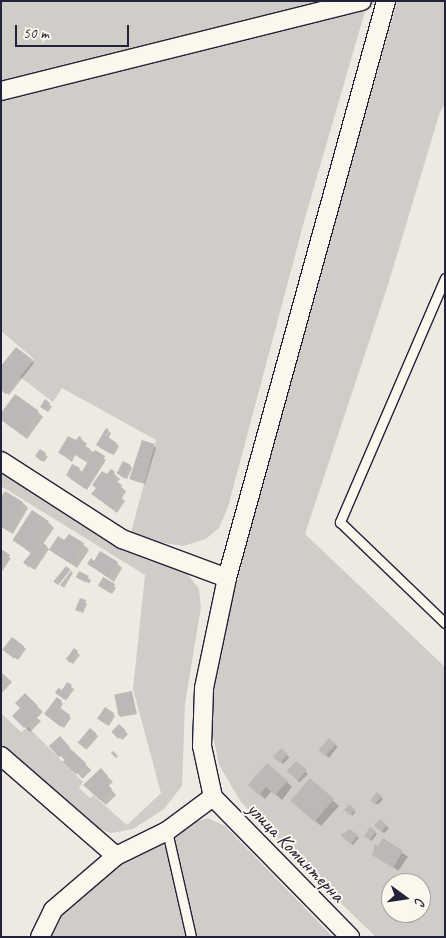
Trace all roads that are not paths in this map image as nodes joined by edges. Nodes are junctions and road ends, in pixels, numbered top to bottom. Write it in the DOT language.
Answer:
graph roads {
  1 [pos="362,1"];
  2 [pos="386,1"];
  3 [pos="1,91"];
  4 [pos="445,278"];
  5 [pos="1,461"];
  6 [pos="227,578"];
  7 [pos="445,623"];
  8 [pos="1,756"];
  9 [pos="213,797"];
  10 [pos="167,830"];
  11 [pos="116,856"];
  12 [pos="40,937"];
  13 [pos="191,937"];
  14 [pos="350,937"];
  1 -- 3 [label="street"];
  2 -- 6 [label="street"];
  4 -- 7 [label="lane"];
  5 -- 6 [label="street"];
  6 -- 9 [label="street"];
  8 -- 11 [label="street"];
  9 -- 10 [label="street"];
  9 -- 14 [label="street, улица Коминтерна"];
  10 -- 11 [label="street"];
  10 -- 13 [label="lane"];
  11 -- 12 [label="street"];
}
